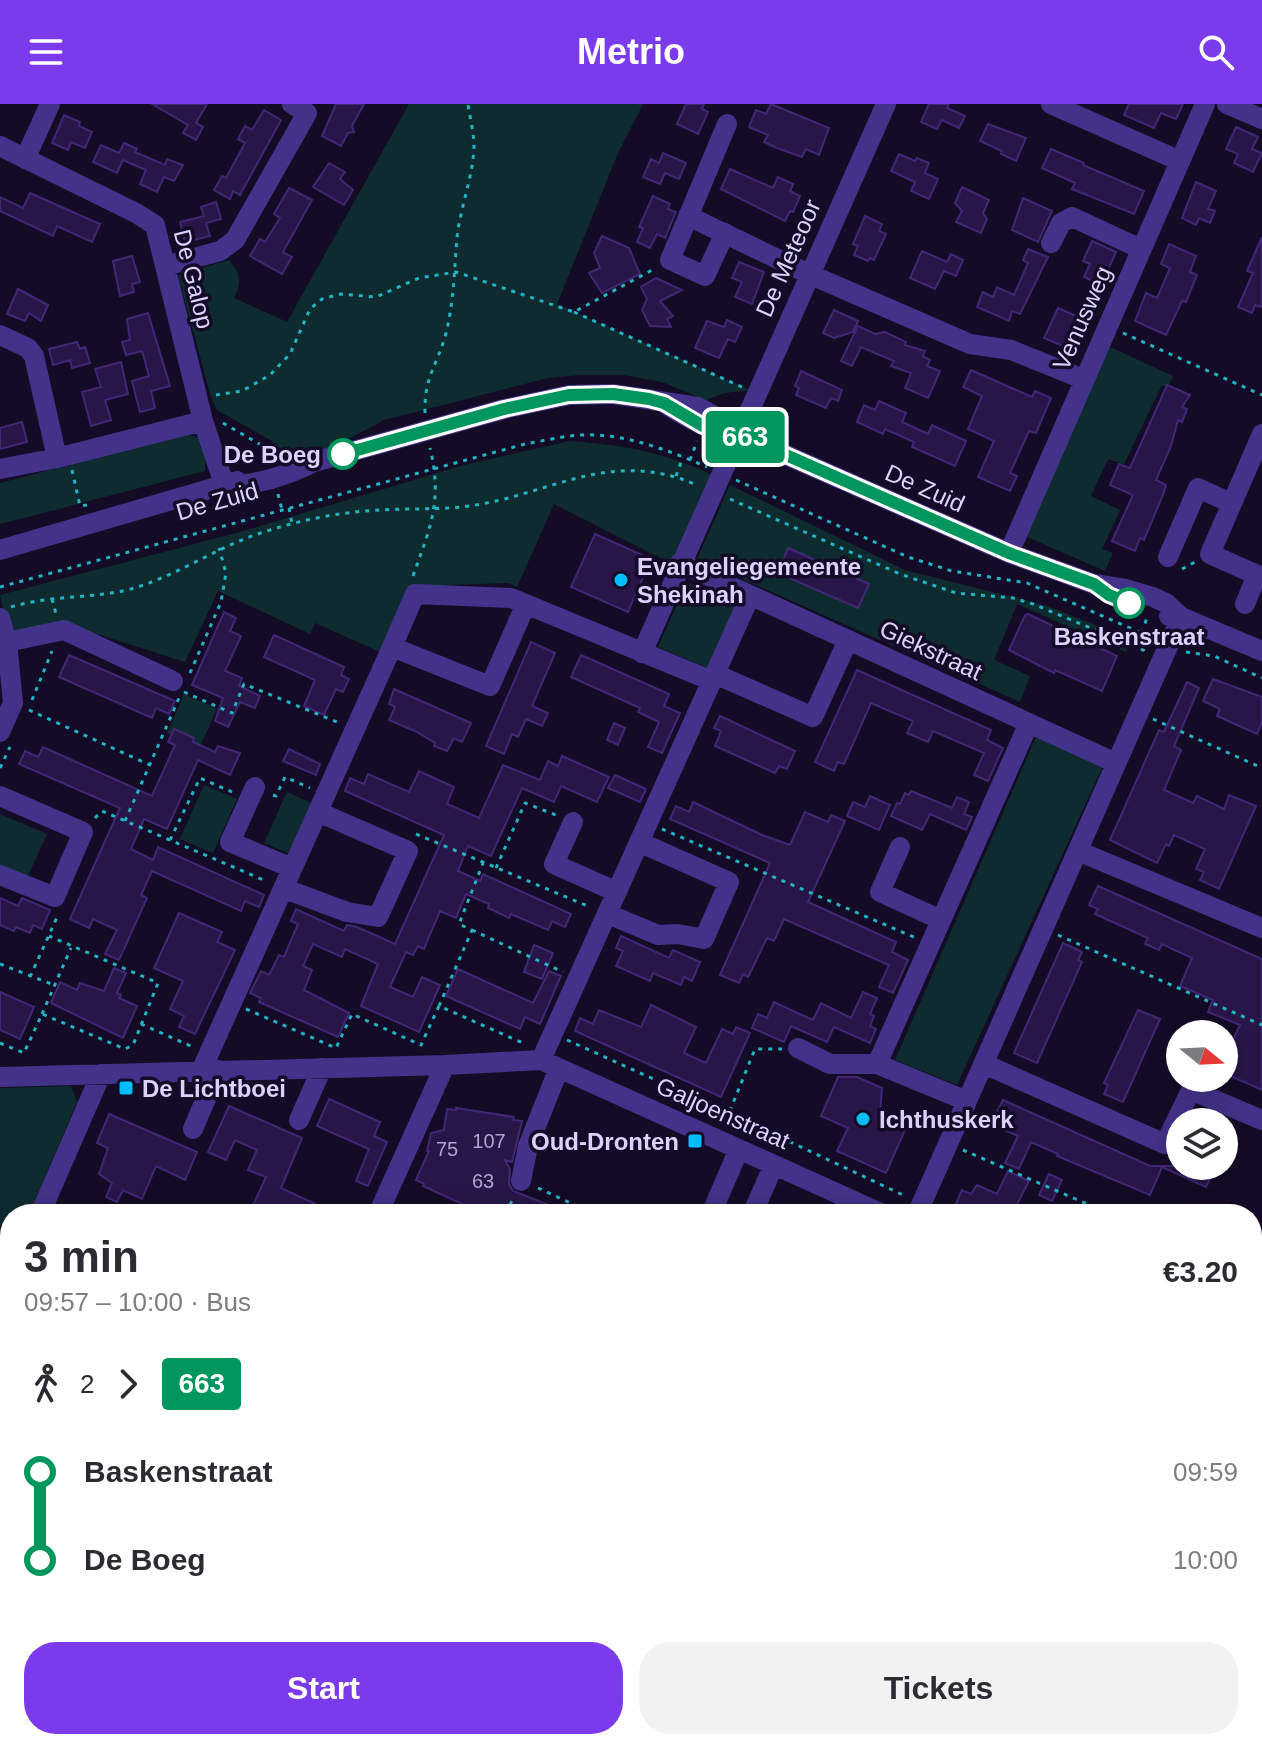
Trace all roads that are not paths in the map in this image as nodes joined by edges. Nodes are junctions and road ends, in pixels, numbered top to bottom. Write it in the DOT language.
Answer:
graph roads {
  1 [pos="50,104"];
  2 [pos="886,104"];
  3 [pos="1051,104"];
  4 [pos="1205,104"];
  5 [pos="1227,104"];
  6 [pos="304,107"];
  7 [pos="1262,119"];
  8 [pos="727,124"];
  9 [pos="0,146"];
  10 [pos="25,159"];
  11 [pos="1180,161"];
  12 [pos="688,216"];
  13 [pos="725,233"];
  14 [pos="1051,243"];
  15 [pos="1141,249"];
  16 [pos="165,266"];
  17 [pos="809,274"];
  18 [pos="0,335"];
  19 [pos="1083,379"];
  20 [pos="203,421"];
  21 [pos="738,434"];
  22 [pos="1262,434"];
  23 [pos="63,456"];
  24 [pos="0,469"];
  25 [pos="225,487"];
  26 [pos="1231,503"];
  27 [pos="0,550"];
  28 [pos="1009,553"];
  29 [pos="1168,557"];
  30 [pos="680,563"];
  31 [pos="750,596"];
  32 [pos="526,604"];
  33 [pos="1245,604"];
  34 [pos="1181,617"];
  35 [pos="0,618"];
  36 [pos="848,640"];
  37 [pos="7,642"];
  38 [pos="392,647"];
  39 [pos="1262,651"];
  40 [pos="642,653"];
  41 [pos="714,677"];
  42 [pos="173,681"];
  43 [pos="1029,723"];
  44 [pos="6,738"];
  45 [pos="1116,763"];
  46 [pos="255,787"];
  47 [pos="0,796"];
  48 [pos="318,812"];
  49 [pos="573,822"];
  50 [pos="643,833"];
  51 [pos="900,847"];
  52 [pos="1078,851"];
  53 [pos="292,868"];
  54 [pos="0,875"];
  55 [pos="285,889"];
  56 [pos="617,892"];
  57 [pos="608,914"];
  58 [pos="941,920"];
  59 [pos="1262,928"];
  60 [pos="798,1048"];
  61 [pos="549,1053"];
  62 [pos="877,1064"];
  63 [pos="984,1064"];
  64 [pos="209,1065"];
  65 [pos="445,1065"];
  66 [pos="322,1068"];
  67 [pos="101,1074"];
  68 [pos="0,1077"];
  69 [pos="967,1101"];
  70 [pos="299,1120"];
  71 [pos="1262,1120"];
  72 [pos="193,1129"];
  73 [pos="739,1149"];
  74 [pos="774,1165"];
  75 [pos="518,1188"];
  76 [pos="44,1204"];
  77 [pos="382,1204"];
  78 [pos="715,1204"];
  79 [pos="756,1204"];
  80 [pos="861,1204"];
  81 [pos="921,1204"];
  1 -- 10 [label="street"];
  2 -- 17 [label="street, De Meteoor"];
  3 -- 11 [label="street"];
  4 -- 11 [label="street, Venusweg"];
  5 -- 7 [label="street"];
  6 -- 16 [label="street"];
  8 -- 12 [label="street"];
  9 -- 10 [label="street, De Galop"];
  10 -- 16 [label="street, De Galop"];
  11 -- 15 [label="street, Venusweg"];
  12 -- 13 [label="street"];
  12 -- 13 [label="street"];
  13 -- 17 [label="street"];
  14 -- 15 [label="street"];
  15 -- 19 [label="street, Venusweg"];
  16 -- 20 [label="street, De Galop"];
  17 -- 19 [label="street"];
  17 -- 21 [label="street, De Meteoor"];
  18 -- 23 [label="street"];
  19 -- 28 [label="street, Venusweg"];
  20 -- 23 [label="street"];
  20 -- 25 [label="street, De Galop"];
  21 -- 25 [label="street, De Zuid"];
  21 -- 28 [label="street, De Zuid"];
  21 -- 30 [label="street, De Meteoor"];
  22 -- 26 [label="street"];
  23 -- 24 [label="street"];
  25 -- 27 [label="street, De Zuid"];
  26 -- 29 [label="street"];
  26 -- 33 [label="street"];
  28 -- 34 [label="street, De Zuid"];
  30 -- 31 [label="street, Giekstraat"];
  30 -- 40 [label="street"];
  31 -- 36 [label="street, Giekstraat"];
  31 -- 41 [label="street"];
  32 -- 38 [label="street"];
  32 -- 38 [label="street"];
  32 -- 40 [label="street"];
  34 -- 39 [label="street, De Zuid"];
  34 -- 45 [label="street"];
  35 -- 37 [label="street"];
  36 -- 41 [label="street"];
  36 -- 43 [label="street, Giekstraat"];
  37 -- 42 [label="street"];
  37 -- 44 [label="street"];
  38 -- 48 [label="street"];
  40 -- 41 [label="street"];
  41 -- 50 [label="street"];
  43 -- 45 [label="street, Giekstraat"];
  43 -- 58 [label="street"];
  45 -- 52 [label="street"];
  46 -- 53 [label="street"];
  47 -- 54 [label="street"];
  48 -- 53 [label="street"];
  48 -- 55 [label="street"];
  49 -- 56 [label="street"];
  50 -- 56 [label="street"];
  50 -- 57 [label="street"];
  51 -- 58 [label="street"];
  52 -- 59 [label="street"];
  52 -- 63 [label="street"];
  53 -- 55 [label="street"];
  55 -- 64 [label="street"];
  56 -- 57 [label="street"];
  57 -- 61 [label="street"];
  58 -- 62 [label="street"];
  60 -- 62 [label="street"];
  61 -- 65 [label="street"];
  61 -- 73 [label="street, Galjoenstraat"];
  61 -- 75 [label="street"];
  62 -- 69 [label="street"];
  63 -- 69 [label="street"];
  63 -- 71 [label="street"];
  64 -- 66 [label="street"];
  64 -- 67 [label="street"];
  64 -- 72 [label="street"];
  65 -- 66 [label="street"];
  65 -- 77 [label="street"];
  66 -- 70 [label="street"];
  67 -- 68 [label="street"];
  67 -- 76 [label="street"];
  69 -- 81 [label="street"];
  73 -- 74 [label="street, Galjoenstraat"];
  73 -- 78 [label="street"];
  74 -- 79 [label="street"];
  74 -- 80 [label="street, Galjoenstraat"];
}
